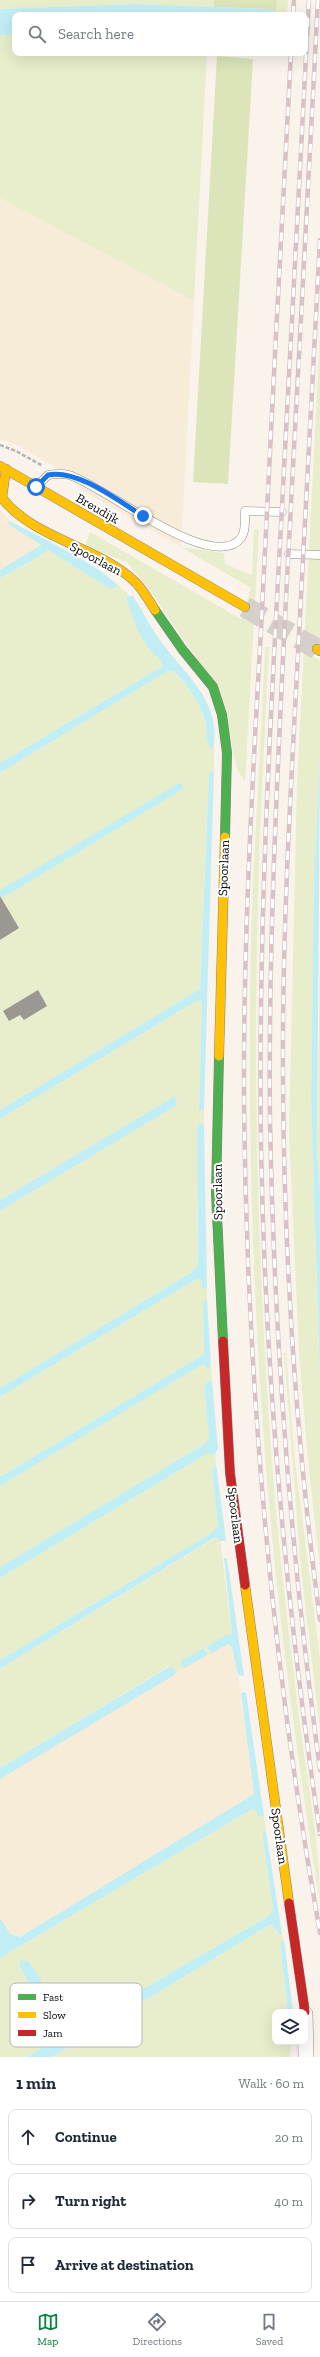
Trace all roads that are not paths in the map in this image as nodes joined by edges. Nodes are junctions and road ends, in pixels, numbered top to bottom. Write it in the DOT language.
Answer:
graph roads {
  1 [pos="3,467"];
  2 [pos="36,487"];
  3 [pos="282,512"];
  4 [pos="289,554"];
  5 [pos="320,555"];
  6 [pos="245,607"];
  7 [pos="304,2009"];
  8 [pos="306,2045"];
  9 [pos="306,2057"];
  1 -- 2 [label="street, Breudijk"];
  1 -- 7 [label="street, Spoorlaan"];
  2 -- 3 [label="lane"];
  2 -- 6 [label="street, Breudijk"];
  4 -- 5 [label="lane"];
  8 -- 9 [label="street, Spoorlaan"];
}
